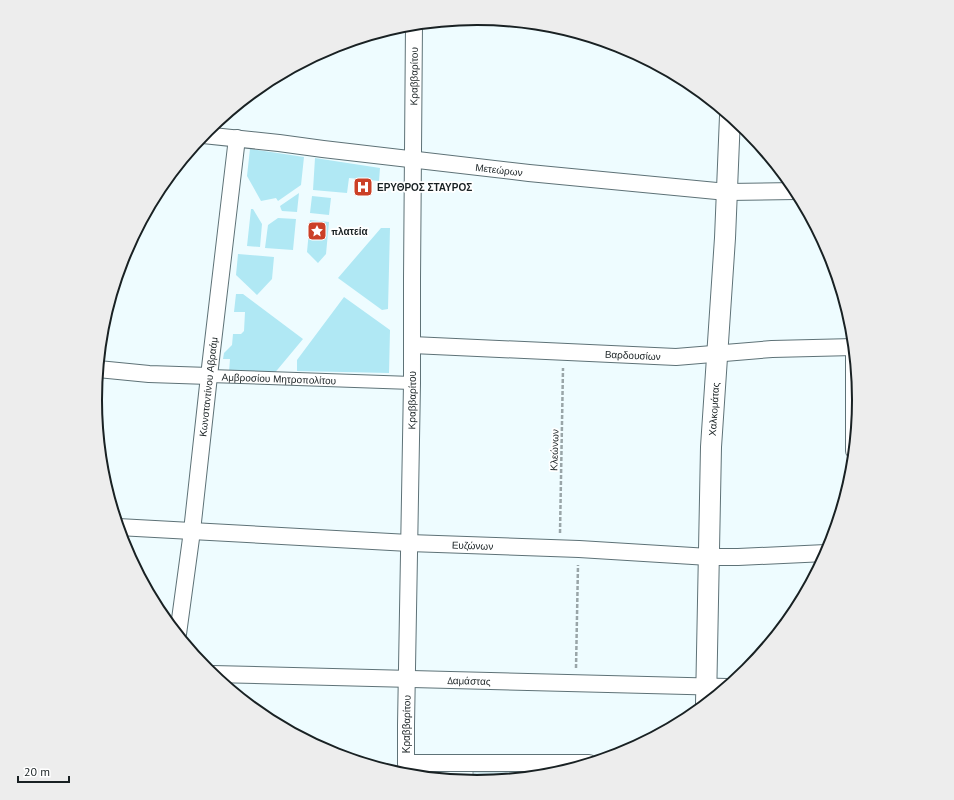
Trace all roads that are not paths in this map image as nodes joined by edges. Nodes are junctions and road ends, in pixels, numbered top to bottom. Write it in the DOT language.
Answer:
graph roads {
  1 [pos="414,30"];
  2 [pos="730,123"];
  3 [pos="211,136"];
  4 [pos="237,138"];
  5 [pos="413,160"];
  6 [pos="788,191"];
  7 [pos="727,192"];
  8 [pos="412,345"];
  9 [pos="849,348"];
  10 [pos="718,354"];
  11 [pos="103,370"];
  12 [pos="209,376"];
  13 [pos="412,383"];
  14 [pos="125,527"];
  15 [pos="192,532"];
  16 [pos="409,544"];
  17 [pos="819,553"];
  18 [pos="709,557"];
  19 [pos="179,628"];
  20 [pos="222,674"];
  21 [pos="408,679"];
  22 [pos="706,695"];
  23 [pos="567,764"];
  24 [pos="407,769"];
  25 [pos="410,769"];
  1 -- 5 [label="street, Κραββαρίτου"];
  2 -- 7 [label="street, Χαλκομάτας"];
  3 -- 4 [label="street, Μετεώρων"];
  4 -- 5 [label="street, Μετεώρων"];
  4 -- 12 [label="street, Κωνσταντίνου Αβραάμ"];
  5 -- 7 [label="street, Μετεώρων"];
  5 -- 8 [label="street, Κραββαρίτου"];
  6 -- 7 [label="street, Μετεώρων"];
  7 -- 10 [label="street, Χαλκομάτας"];
  8 -- 10 [label="street, Βαρδουσίων"];
  8 -- 13 [label="street, Κραββαρίτου"];
  9 -- 10 [label="street, Βαρδουσίων"];
  10 -- 18 [label="street, Χαλκομάτας"];
  11 -- 12 [label="street, Αμβροσίου Μητροπολίτου"];
  12 -- 13 [label="street, Αμβροσίου Μητροπολίτου"];
  12 -- 15 [label="street, Κωνσταντίνου Αβραάμ"];
  13 -- 16 [label="street, Κραββαρίτου"];
  14 -- 15 [label="street, Ευζώνων"];
  15 -- 16 [label="street, Ευζώνων"];
  15 -- 19 [label="street, Κωνσταντίνου Αβραάμ"];
  16 -- 18 [label="street, Ευζώνων"];
  16 -- 21 [label="street, Κραββαρίτου"];
  17 -- 18 [label="street, Ευζώνων"];
  18 -- 22 [label="street, Χαλκομάτας"];
  20 -- 21 [label="street, Δαμάστας"];
  21 -- 22 [label="street, Δαμάστας"];
  21 -- 24 [label="street, Κραββαρίτου"];
  23 -- 25 [label="street"];
}
